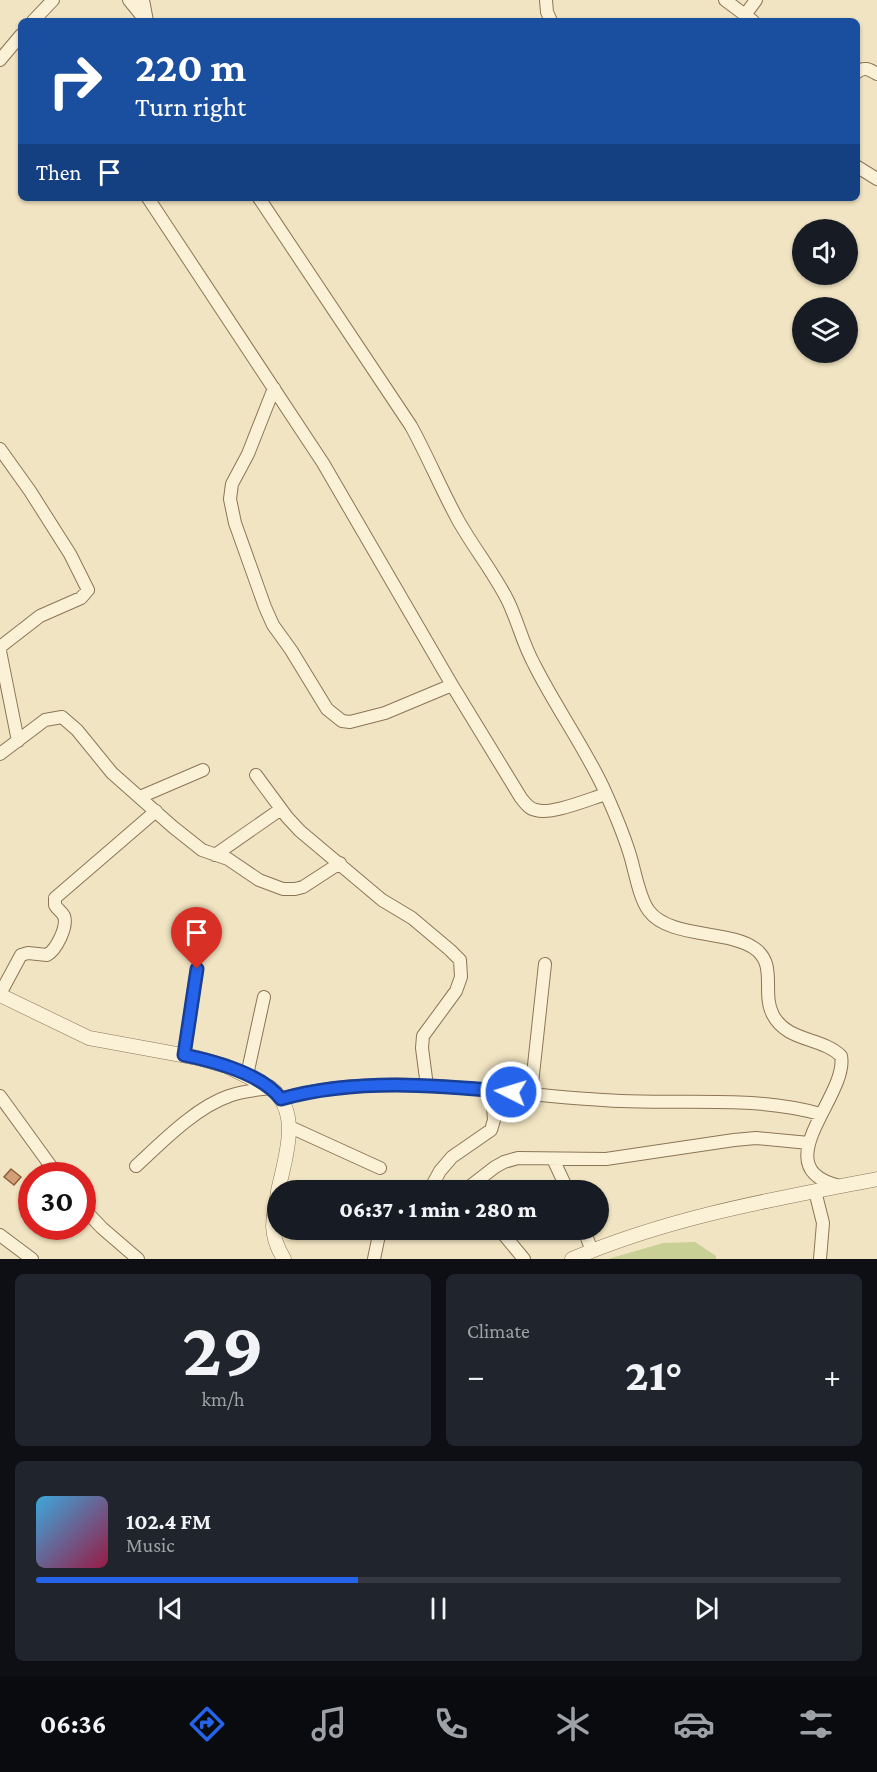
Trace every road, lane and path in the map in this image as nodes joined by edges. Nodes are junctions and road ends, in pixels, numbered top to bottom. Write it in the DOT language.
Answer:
graph roads {
  1 [pos="53,0"];
  2 [pos="129,0"];
  3 [pos="142,0"];
  4 [pos="546,0"];
  5 [pos="724,0"];
  6 [pos="756,0"];
  7 [pos="36,18"];
  8 [pos="144,18"];
  9 [pos="145,18"];
  10 [pos="550,18"];
  11 [pos="749,18"];
  12 [pos="18,39"];
  13 [pos="0,60"];
  14 [pos="860,70"];
  15 [pos="877,74"];
  16 [pos="860,168"];
  17 [pos="877,179"];
  18 [pos="150,201"];
  19 [pos="261,201"];
  20 [pos="273,388"];
  21 [pos="0,449"];
  22 [pos="0,649"];
  23 [pos="452,685"];
  24 [pos="18,741"];
  25 [pos="0,754"];
  26 [pos="203,770"];
  27 [pos="256,776"];
  28 [pos="606,794"];
  29 [pos="140,797"];
  30 [pos="281,809"];
  31 [pos="156,811"];
  32 [pos="215,855"];
  33 [pos="340,863"];
  34 [pos="545,964"];
  35 [pos="197,969"];
  36 [pos="0,995"];
  37 [pos="264,997"];
  38 [pos="184,1055"];
  39 [pos="247,1075"];
  40 [pos="427,1086"];
  41 [pos="271,1088"];
  42 [pos="492,1090"];
  43 [pos="531,1093"];
  44 [pos="0,1096"];
  45 [pos="281,1099"];
  46 [pos="820,1114"];
  47 [pos="290,1127"];
  48 [pos="810,1143"];
  49 [pos="553,1159"];
  50 [pos="48,1162"];
  51 [pos="136,1166"];
  52 [pos="380,1168"];
  53 [pos="877,1179"];
  54 [pos="280,1180"];
  55 [pos="435,1180"];
  56 [pos="480,1180"];
  57 [pos="563,1180"];
  58 [pos="841,1186"];
  59 [pos="814,1191"];
  60 [pos="96,1222"];
  61 [pos="0,1234"];
  62 [pos="274,1240"];
  63 [pos="378,1240"];
  64 [pos="508,1240"];
  65 [pos="588,1240"];
  66 [pos="592,1251"];
  67 [pos="819,1258"];
  68 [pos="32,1259"];
  69 [pos="138,1259"];
  70 [pos="284,1259"];
  71 [pos="374,1259"];
  72 [pos="524,1259"];
  73 [pos="572,1259"];
  1 -- 7 [label="street"];
  2 -- 8 [label="street"];
  3 -- 9 [label="street"];
  4 -- 10 [label="street"];
  5 -- 11 [label="street"];
  6 -- 11 [label="street"];
  12 -- 13 [label="street"];
  14 -- 15 [label="street"];
  16 -- 17 [label="street"];
  18 -- 20 [label="street"];
  19 -- 28 [label="street"];
  20 -- 23 [label="street"];
  20 -- 23 [label="street"];
  21 -- 22 [label="street"];
  22 -- 24 [label="street"];
  23 -- 28 [label="street"];
  24 -- 25 [label="street"];
  24 -- 29 [label="street"];
  26 -- 29 [label="street"];
  27 -- 30 [label="street"];
  28 -- 46 [label="street"];
  29 -- 31 [label="street"];
  30 -- 32 [label="street"];
  30 -- 33 [label="street"];
  31 -- 32 [label="street"];
  31 -- 36 [label="street"];
  32 -- 33 [label="street"];
  33 -- 40 [label="street"];
  34 -- 43 [label="street"];
  35 -- 38 [label="street"];
  36 -- 38 [label="street"];
  37 -- 39 [label="street"];
  38 -- 39 [label="street"];
  39 -- 41 [label="street"];
  40 -- 42 [label="street"];
  40 -- 45 [label="street"];
  41 -- 45 [label="street"];
  41 -- 51 [label="street"];
  42 -- 43 [label="street"];
  42 -- 55 [label="street"];
  43 -- 46 [label="street"];
  44 -- 50 [label="street"];
  45 -- 47 [label="street"];
  46 -- 48 [label="street"];
  47 -- 52 [label="street"];
  47 -- 54 [label="street"];
  48 -- 49 [label="street"];
  48 -- 58 [label="street"];
  49 -- 56 [label="street"];
  49 -- 57 [label="street"];
  53 -- 58 [label="street"];
  58 -- 59 [label="street"];
  59 -- 66 [label="street"];
  59 -- 67 [label="street"];
  60 -- 69 [label="street"];
  61 -- 68 [label="street"];
  62 -- 70 [label="street"];
  63 -- 71 [label="street"];
  64 -- 72 [label="street"];
  65 -- 66 [label="street"];
  66 -- 73 [label="street"];
}
